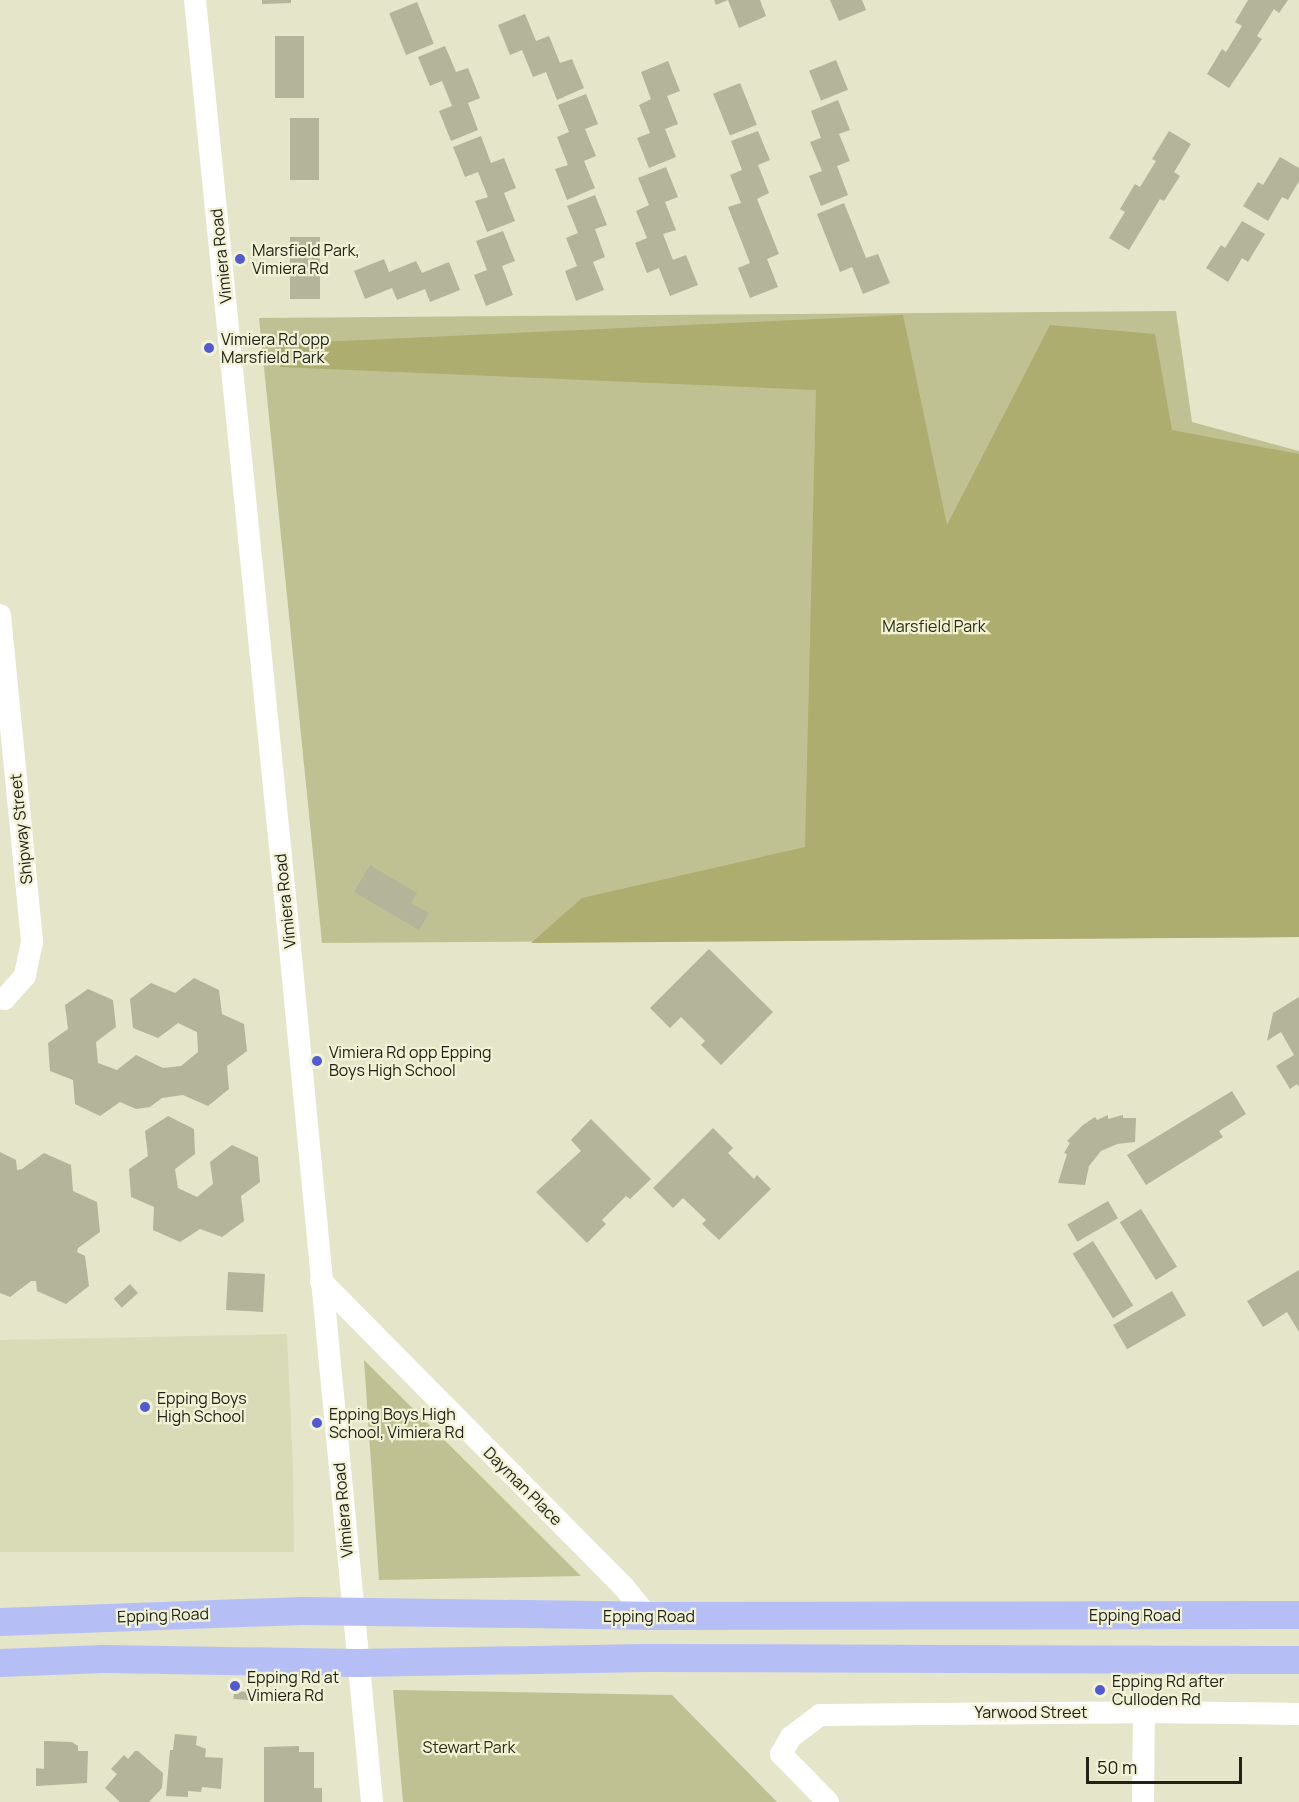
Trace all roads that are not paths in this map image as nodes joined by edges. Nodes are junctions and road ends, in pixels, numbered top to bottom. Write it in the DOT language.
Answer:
graph roads {
  1 [pos="195,0"];
  2 [pos="0,615"];
  3 [pos="4,999"];
  4 [pos="321,1281"];
  5 [pos="352,1611"];
  6 [pos="1299,1615"];
  7 [pos="647,1616"];
  8 [pos="0,1622"];
  9 [pos="1299,1660"];
  10 [pos="0,1663"];
  11 [pos="358,1663"];
  12 [pos="1144,1712"];
  13 [pos="1299,1714"];
  14 [pos="372,1802"];
  15 [pos="828,1802"];
  16 [pos="1143,1802"];
  1 -- 4 [label="street, Vimiera Road"];
  2 -- 3 [label="street, Shipway Street"];
  4 -- 5 [label="street, Vimiera Road"];
  4 -- 7 [label="street, Dayman Place"];
  5 -- 7 [label="main road, Epping Road"];
  5 -- 8 [label="main road, Epping Road"];
  5 -- 11 [label="street, Vimiera Road"];
  6 -- 7 [label="main road, Epping Road"];
  9 -- 11 [label="main road"];
  10 -- 11 [label="main road"];
  11 -- 14 [label="street, Vimiera Road"];
  12 -- 13 [label="street, Yarwood Street"];
  12 -- 15 [label="street, Yarwood Street"];
  12 -- 16 [label="street"];
}
